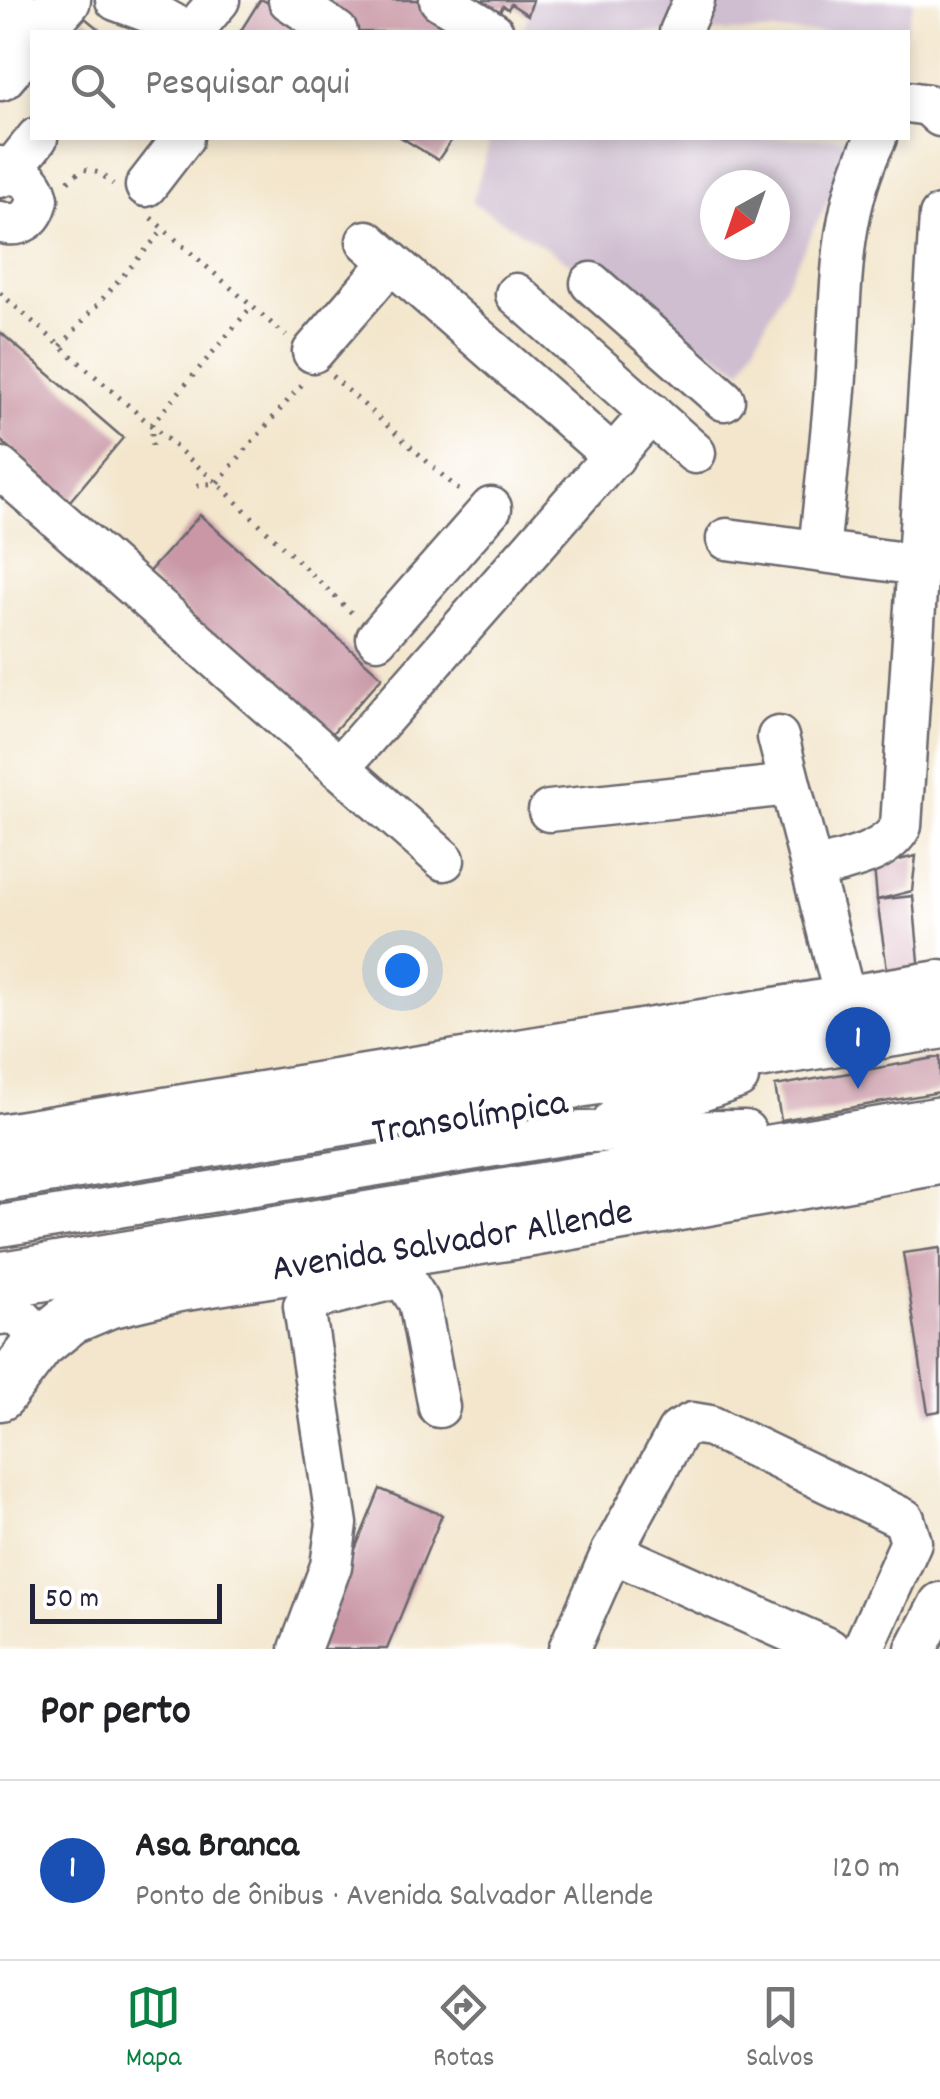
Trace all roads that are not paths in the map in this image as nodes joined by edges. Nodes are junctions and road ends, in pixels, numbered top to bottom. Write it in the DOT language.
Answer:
graph roads {
  1 [pos="15,0"];
  2 [pos="40,0"];
  3 [pos="65,0"];
  4 [pos="116,0"];
  5 [pos="289,0"];
  6 [pos="440,0"];
  7 [pos="694,0"];
  8 [pos="203,17"];
  9 [pos="0,18"];
  10 [pos="38,30"];
  11 [pos="335,30"];
  12 [pos="490,30"];
  13 [pos="681,30"];
  14 [pos="30,40"];
  15 [pos="0,46"];
  16 [pos="0,74"];
  17 [pos="910,102"];
  18 [pos="940,116"];
  19 [pos="36,140"];
  20 [pos="181,140"];
  21 [pos="875,140"];
  22 [pos="11,178"];
  23 [pos="136,196"];
  24 [pos="940,216"];
  25 [pos="0,222"];
  26 [pos="592,283"];
  27 [pos="516,294"];
  28 [pos="308,359"];
  29 [pos="655,417"];
  30 [pos="695,453"];
  31 [pos="614,458"];
  32 [pos="0,468"];
  33 [pos="489,511"];
  34 [pos="727,539"];
  35 [pos="819,550"];
  36 [pos="918,565"];
  37 [pos="433,575"];
  38 [pos="476,613"];
  39 [pos="377,638"];
  40 [pos="778,737"];
  41 [pos="339,768"];
  42 [pos="790,785"];
  43 [pos="549,811"];
  44 [pos="444,860"];
  45 [pos="812,870"];
  46 [pos="940,986"];
  47 [pos="846,1002"];
  48 [pos="940,1021"];
  49 [pos="940,1043"];
  50 [pos="738,1078"];
  51 [pos="940,1106"];
  52 [pos="940,1125"];
  53 [pos="746,1131"];
  54 [pos="581,1132"];
  55 [pos="0,1140"];
  56 [pos="940,1159"];
  57 [pos="0,1173"];
  58 [pos="0,1195"];
  59 [pos="0,1226"];
  60 [pos="0,1256"];
  61 [pos="0,1280"];
  62 [pos="0,1314"];
  63 [pos="38,1344"];
  64 [pos="0,1395"];
  65 [pos="440,1407"];
  66 [pos="612,1552"];
  67 [pos="940,1603"];
  68 [pos="300,1649"];
  69 [pos="569,1649"];
  70 [pos="829,1649"];
  71 [pos="863,1649"];
  72 [pos="916,1649"];
  1 -- 9 [label="street"];
  2 -- 15 [label="street"];
  3 -- 10 [label="main road"];
  4 -- 8 [label="street"];
  5 -- 11 [label="street"];
  6 -- 12 [label="street"];
  7 -- 13 [label="street"];
  14 -- 16 [label="main road"];
  17 -- 18 [label="street"];
  19 -- 22 [label="street"];
  20 -- 23 [label="street"];
  21 -- 35 [label="street"];
  22 -- 25 [label="street"];
  24 -- 36 [label="street"];
  26 -- 29 [label="street"];
  27 -- 29 [label="street"];
  28 -- 31 [label="street"];
  29 -- 30 [label="street"];
  29 -- 31 [label="street"];
  31 -- 38 [label="street"];
  32 -- 41 [label="street"];
  33 -- 37 [label="street"];
  34 -- 35 [label="street"];
  35 -- 36 [label="street"];
  36 -- 45 [label="street"];
  37 -- 38 [label="street"];
  37 -- 39 [label="street"];
  38 -- 41 [label="street"];
  40 -- 42 [label="street"];
  41 -- 44 [label="street"];
  42 -- 43 [label="street"];
  42 -- 45 [label="street"];
  45 -- 47 [label="street"];
  46 -- 47 [label="main road"];
  47 -- 55 [label="main road"];
  48 -- 57 [label="highway"];
  49 -- 50 [label="street, Transolímpica"];
  50 -- 54 [label="street"];
  50 -- 58 [label="street, Transolímpica"];
  51 -- 53 [label="street, Transolímpica"];
  52 -- 61 [label="highway, Avenida Salvador Allende"];
  53 -- 54 [label="street"];
  53 -- 60 [label="street, Transolímpica"];
  54 -- 59 [label="street"];
  56 -- 63 [label="main road, Avenida Salvador Allende"];
  62 -- 63 [label="street"];
  63 -- 64 [label="main road, Avenida Salvador Allende"];
  65 -- 68 [label="street"];
  66 -- 69 [label="street"];
  66 -- 70 [label="street"];
  66 -- 71 [label="street"];
  67 -- 72 [label="street"];
}
